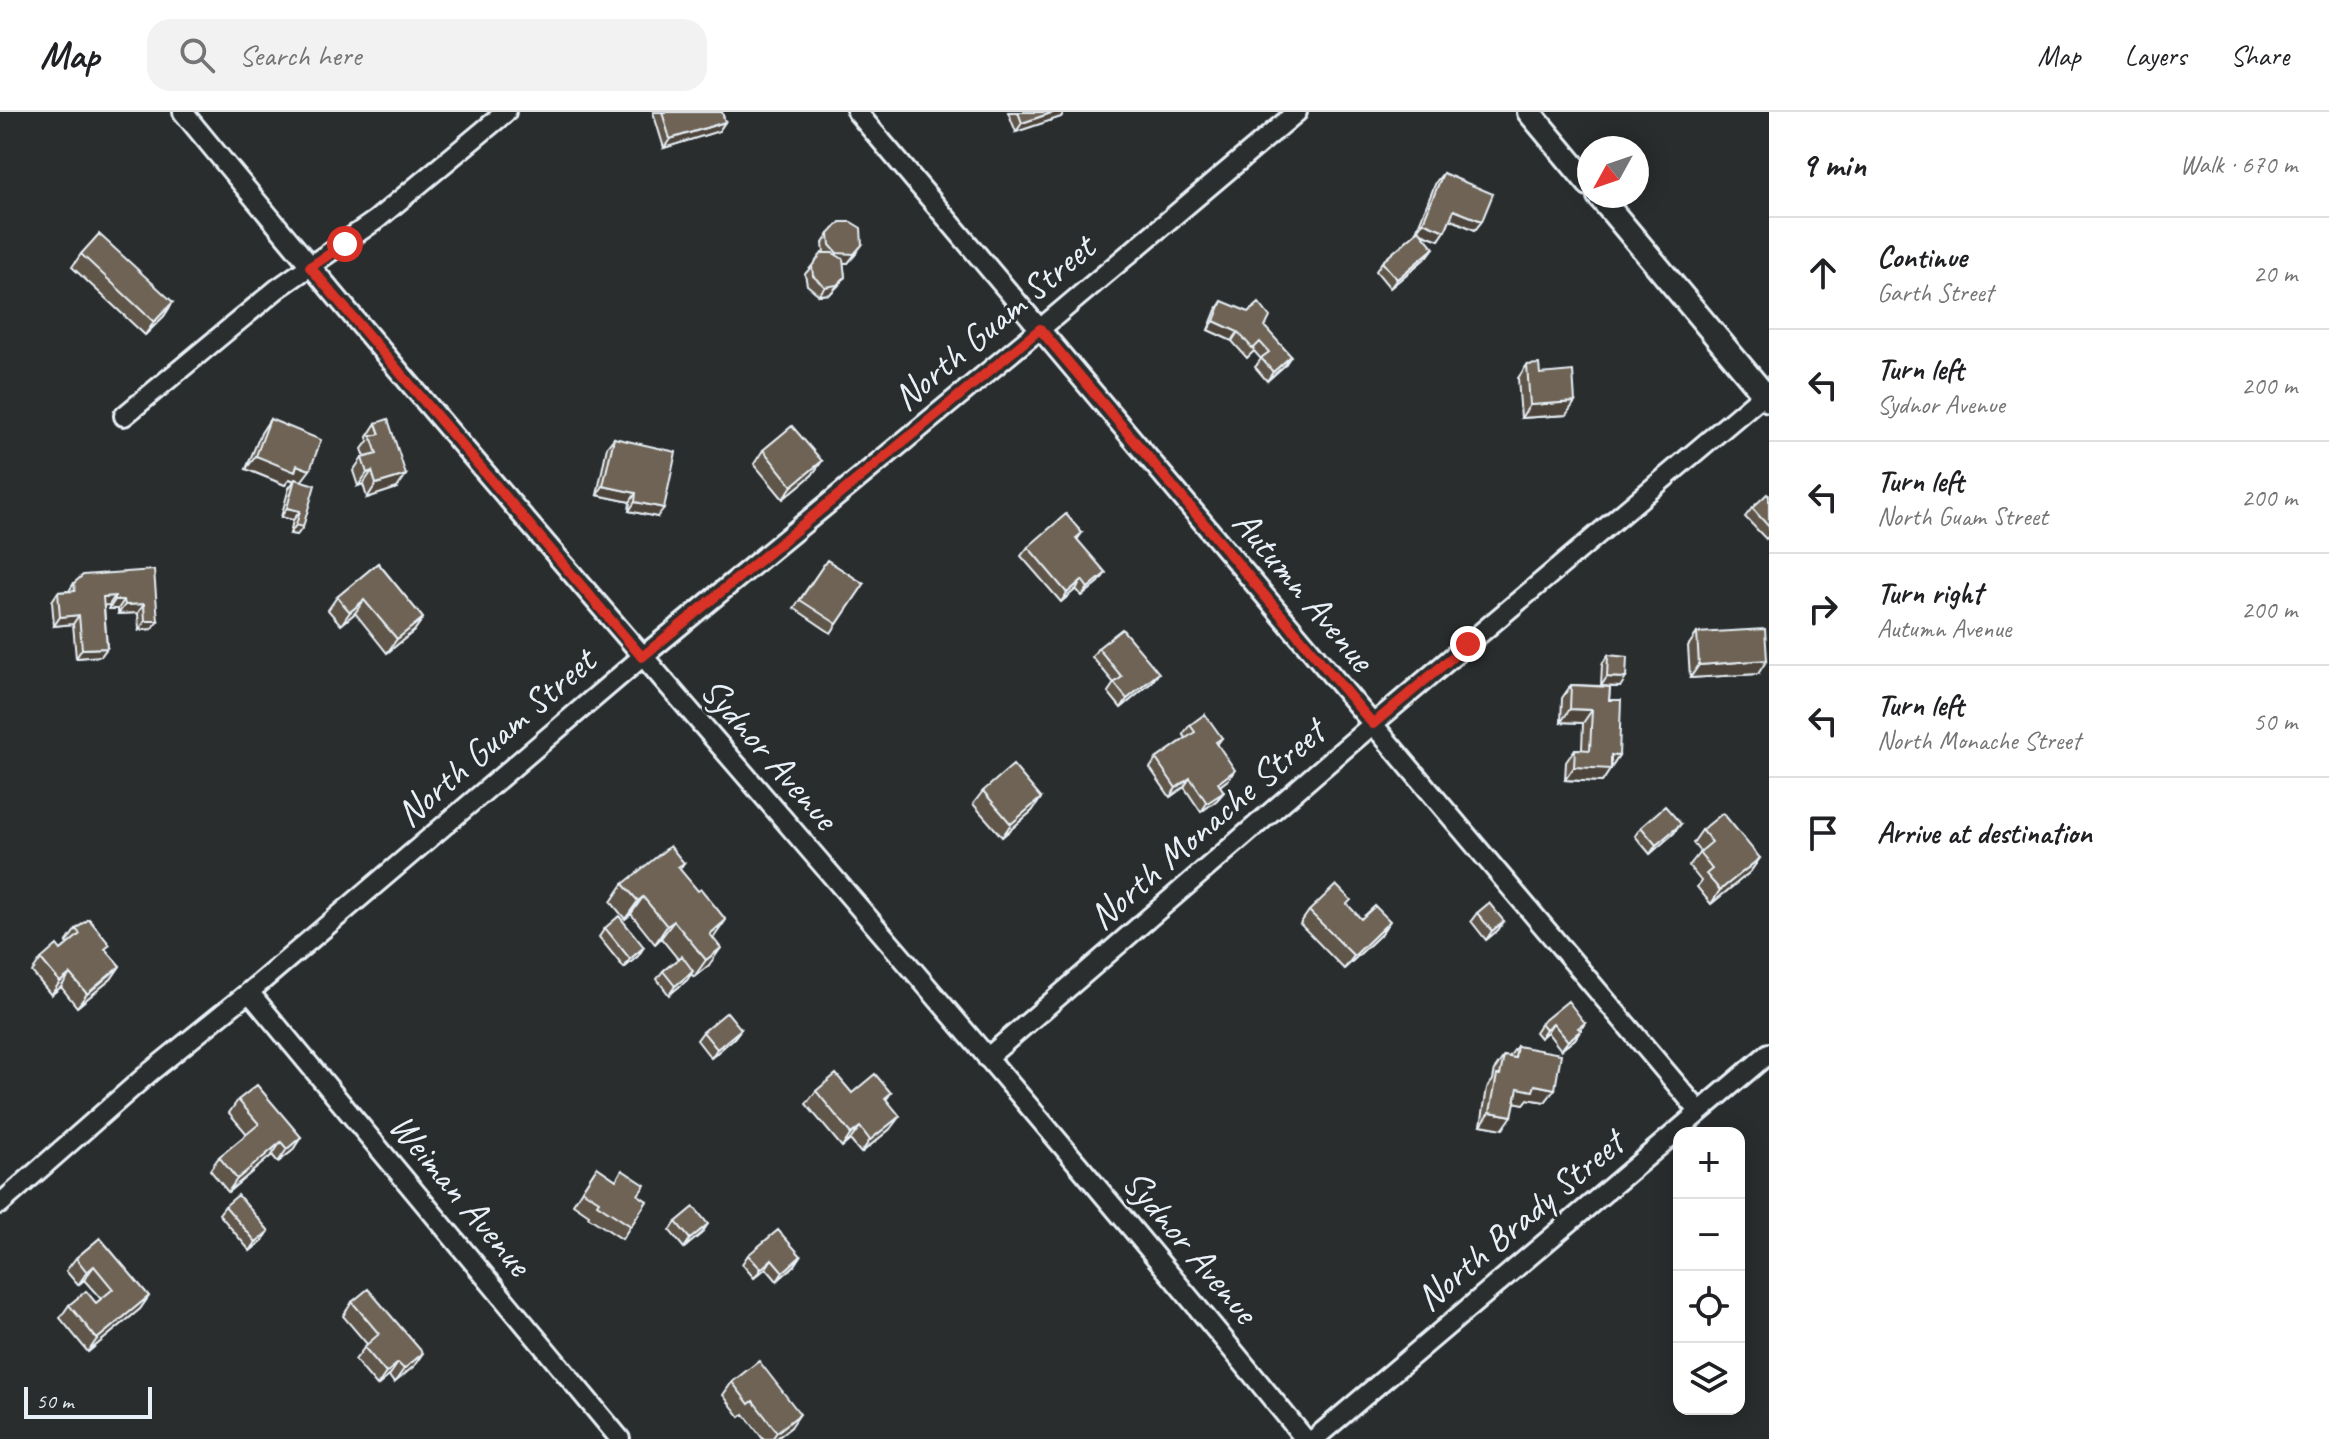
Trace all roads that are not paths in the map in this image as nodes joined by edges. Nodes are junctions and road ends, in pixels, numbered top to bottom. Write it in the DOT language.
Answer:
graph roads {
  1 [pos="183,112"];
  2 [pos="506,112"];
  3 [pos="857,112"];
  4 [pos="1297,112"];
  5 [pos="1529,112"];
  6 [pos="1577,170"];
  7 [pos="1609,208"];
  8 [pos="310,267"];
  9 [pos="1040,329"];
  10 [pos="1766,397"];
  11 [pos="124,416"];
  12 [pos="642,657"];
  13 [pos="1373,724"];
  14 [pos="249,992"];
  15 [pos="1769,1053"];
  16 [pos="987,1058"];
  17 [pos="1699,1111"];
  18 [pos="0,1204"];
  19 [pos="620,1439"];
  20 [pos="1305,1439"];
  21 [pos="1314,1439"];
  1 -- 8 [label="street, Sydnor Avenue"];
  2 -- 8 [label="street"];
  3 -- 9 [label="street, Autumn Avenue"];
  4 -- 9 [label="street, North Guam Street"];
  5 -- 6 [label="street"];
  7 -- 10 [label="street"];
  8 -- 11 [label="street"];
  8 -- 12 [label="street, Sydnor Avenue"];
  9 -- 12 [label="street, North Guam Street"];
  9 -- 13 [label="street, Autumn Avenue"];
  10 -- 13 [label="street, North Monache Street"];
  12 -- 14 [label="street, North Guam Street"];
  12 -- 16 [label="street, Sydnor Avenue"];
  13 -- 16 [label="street, North Monache Street"];
  13 -- 17 [label="street, Autumn Avenue"];
  14 -- 18 [label="street, North Guam Street"];
  14 -- 19 [label="street, Weiman Avenue"];
  15 -- 17 [label="street, North Brady Street"];
  16 -- 20 [label="street, Sydnor Avenue"];
  17 -- 21 [label="street, North Brady Street"];
}
